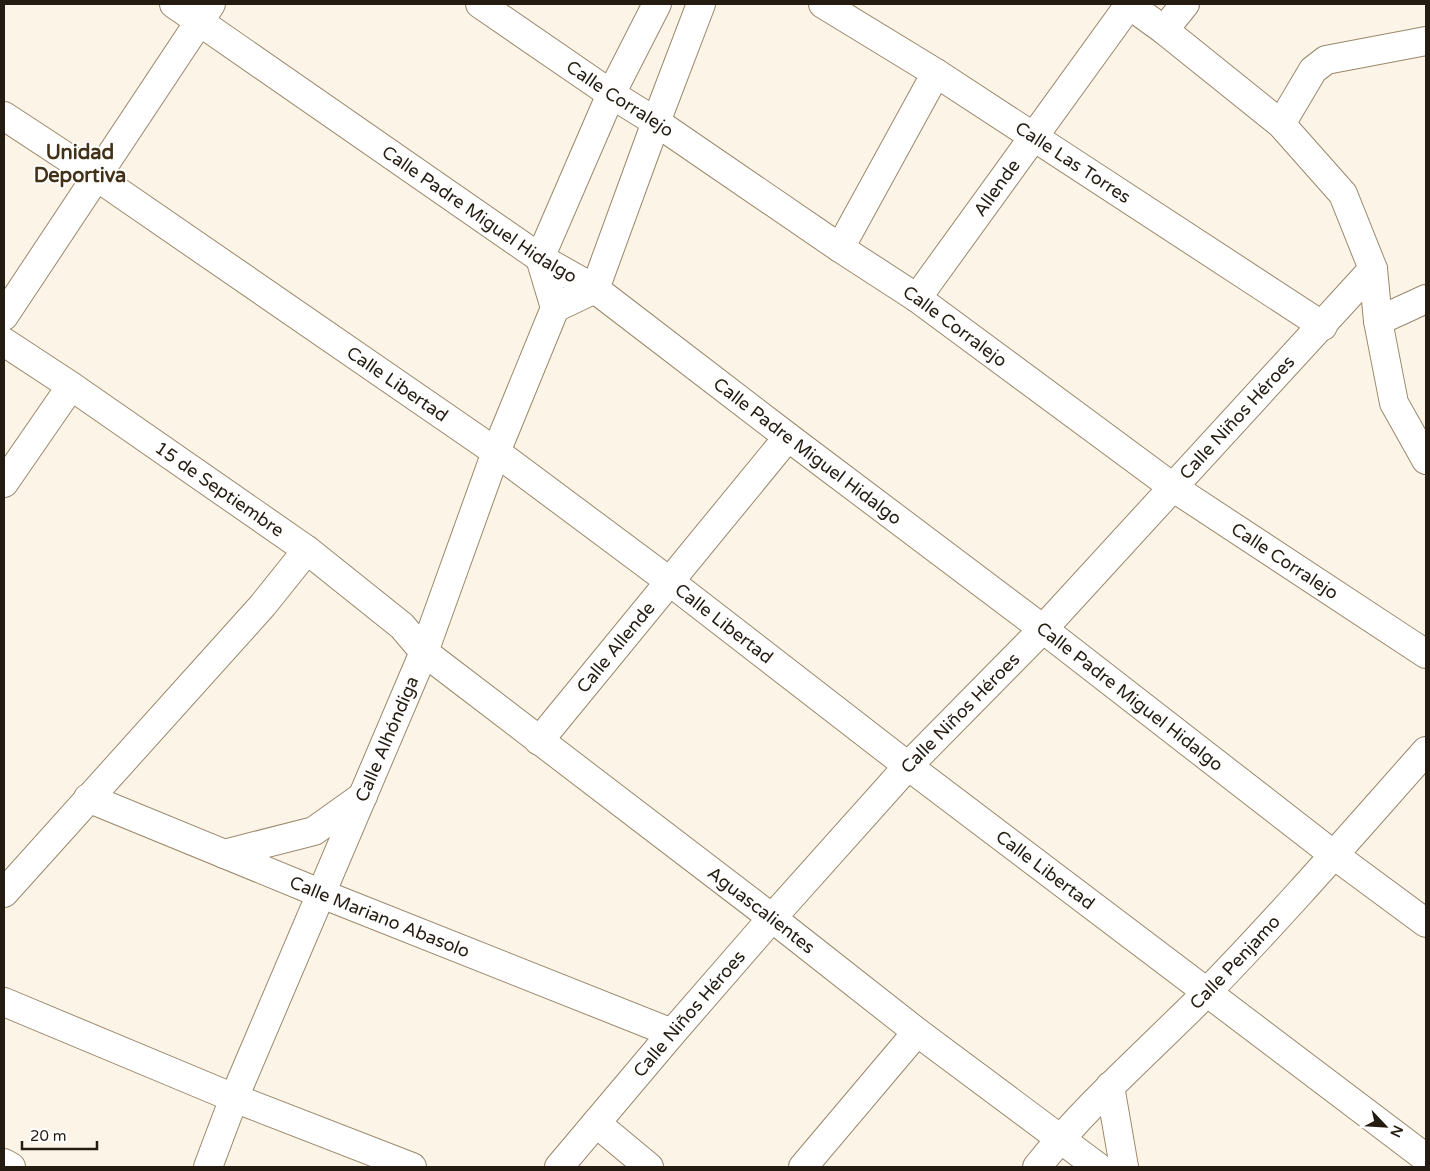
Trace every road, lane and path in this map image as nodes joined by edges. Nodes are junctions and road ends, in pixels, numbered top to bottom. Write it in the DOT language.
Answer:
graph roads {
  1 [pos="174,4"];
  2 [pos="480,4"];
  3 [pos="657,4"];
  4 [pos="701,4"];
  5 [pos="822,4"];
  6 [pos="1129,4"];
  7 [pos="1185,4"];
  8 [pos="206,12"];
  9 [pos="1164,30"];
  10 [pos="1426,41"];
  11 [pos="936,73"];
  12 [pos="611,94"];
  13 [pos="4,116"];
  14 [pos="656,122"];
  15 [pos="1281,124"];
  16 [pos="1034,138"];
  17 [pos="97,177"];
  18 [pos="840,248"];
  19 [pos="540,258"];
  20 [pos="1373,269"];
  21 [pos="595,289"];
  22 [pos="917,298"];
  23 [pos="1426,299"];
  24 [pos="555,308"];
  25 [pos="4,316"];
  26 [pos="1378,321"];
  27 [pos="1322,326"];
  28 [pos="4,342"];
  29 [pos="71,386"];
  30 [pos="788,437"];
  31 [pos="496,452"];
  32 [pos="1426,460"];
  33 [pos="4,483"];
  34 [pos="1174,488"];
  35 [pos="307,550"];
  36 [pos="669,581"];
  37 [pos="1043,629"];
  38 [pos="424,652"];
  39 [pos="1426,654"];
  40 [pos="539,741"];
  41 [pos="1426,751"];
  42 [pos="908,766"];
  43 [pos="363,796"];
  44 [pos="88,798"];
  45 [pos="224,854"];
  46 [pos="1334,855"];
  47 [pos="4,892"];
  48 [pos="322,894"];
  49 [pos="772,918"];
  50 [pos="1426,923"];
  51 [pos="1207,992"];
  52 [pos="4,1002"];
  53 [pos="917,1032"];
  54 [pos="672,1033"];
  55 [pos="1110,1086"];
  56 [pos="234,1098"];
  57 [pos="596,1123"];
  58 [pos="1060,1138"];
  59 [pos="1426,1158"];
  60 [pos="4,1163"];
  61 [pos="11,1167"];
  62 [pos="208,1167"];
  63 [pos="412,1167"];
  64 [pos="559,1167"];
  65 [pos="648,1167"];
  66 [pos="803,1167"];
  67 [pos="1037,1167"];
  68 [pos="1098,1167"];
  69 [pos="1124,1167"];
  1 -- 8 [label="street, Calle Padre Miguel Hidalgo"];
  2 -- 12 [label="street, Calle Corralejo"];
  3 -- 12 [label="street"];
  4 -- 14 [label="street"];
  5 -- 11 [label="street, Calle Las Torres"];
  6 -- 9 [label="street"];
  6 -- 16 [label="street, Allende"];
  7 -- 9 [label="street"];
  8 -- 17 [label="street"];
  8 -- 19 [label="street, Calle Padre Miguel Hidalgo"];
  9 -- 15 [label="street"];
  10 -- 15 [label="street"];
  11 -- 16 [label="street, Calle Las Torres"];
  11 -- 18 [label="street"];
  12 -- 14 [label="street, Calle Corralejo"];
  12 -- 19 [label="street"];
  13 -- 17 [label="street, Calle Libertad"];
  14 -- 18 [label="street, Calle Corralejo"];
  14 -- 21 [label="street"];
  15 -- 20 [label="street"];
  16 -- 22 [label="street, Allende"];
  16 -- 27 [label="street, Calle Las Torres"];
  17 -- 25 [label="street"];
  17 -- 31 [label="street, Calle Libertad"];
  18 -- 22 [label="street, Calle Corralejo"];
  19 -- 21 [label="street, Calle Padre Miguel Hidalgo"];
  19 -- 24 [label="street"];
  20 -- 26 [label="street"];
  20 -- 27 [label="street, Calle Niños Héroes"];
  21 -- 24 [label="street"];
  21 -- 30 [label="street, Calle Padre Miguel Hidalgo"];
  22 -- 34 [label="street, Calle Corralejo"];
  23 -- 26 [label="street"];
  24 -- 31 [label="street, Calle Alhóndiga"];
  26 -- 32 [label="street"];
  27 -- 34 [label="street, Calle Niños Héroes"];
  28 -- 29 [label="street, 15 de Septiembre"];
  29 -- 33 [label="street"];
  29 -- 35 [label="street, 15 de Septiembre"];
  30 -- 36 [label="street, Calle Allende"];
  30 -- 37 [label="street, Calle Padre Miguel Hidalgo"];
  31 -- 36 [label="street, Calle Libertad"];
  31 -- 38 [label="street, Calle Alhóndiga"];
  34 -- 37 [label="street, Calle Niños Héroes"];
  34 -- 39 [label="street, Calle Corralejo"];
  35 -- 38 [label="street, 15 de Septiembre"];
  35 -- 44 [label="street"];
  36 -- 40 [label="street, Calle Allende"];
  36 -- 42 [label="street, Calle Libertad"];
  37 -- 42 [label="street, Calle Niños Héroes"];
  37 -- 46 [label="street, Calle Padre Miguel Hidalgo"];
  38 -- 40 [label="street, Aguascalientes"];
  38 -- 43 [label="street, Calle Alhóndiga"];
  40 -- 49 [label="street, Aguascalientes"];
  41 -- 46 [label="street, Calle Penjamo"];
  42 -- 49 [label="street, Calle Niños Héroes"];
  42 -- 51 [label="street, Calle Libertad"];
  43 -- 45 [label="street"];
  43 -- 48 [label="street, Calle Alhóndiga"];
  44 -- 45 [label="street, Calle Mariano Abasolo"];
  44 -- 47 [label="street"];
  45 -- 48 [label="street, Calle Mariano Abasolo"];
  46 -- 50 [label="street, Calle Padre Miguel Hidalgo"];
  46 -- 51 [label="street, Calle Penjamo"];
  48 -- 54 [label="street, Calle Mariano Abasolo"];
  48 -- 56 [label="street, Calle Alhóndiga"];
  49 -- 53 [label="street, Aguascalientes"];
  49 -- 54 [label="street, Calle Niños Héroes"];
  51 -- 55 [label="street, Calle Penjamo"];
  51 -- 59 [label="street, Calle Libertad"];
  52 -- 56 [label="street"];
  53 -- 58 [label="street, Aguascalientes"];
  53 -- 66 [label="street"];
  54 -- 57 [label="street, Calle Niños Héroes"];
  55 -- 58 [label="street, Calle Penjamo"];
  55 -- 69 [label="street"];
  56 -- 62 [label="street, Calle Alhóndiga"];
  56 -- 63 [label="street"];
  57 -- 64 [label="street, Calle Niños Héroes"];
  57 -- 65 [label="street"];
  58 -- 67 [label="street, Calle Penjamo"];
  58 -- 68 [label="street, Aguascalientes"];
  60 -- 61 [label="street"];
}
